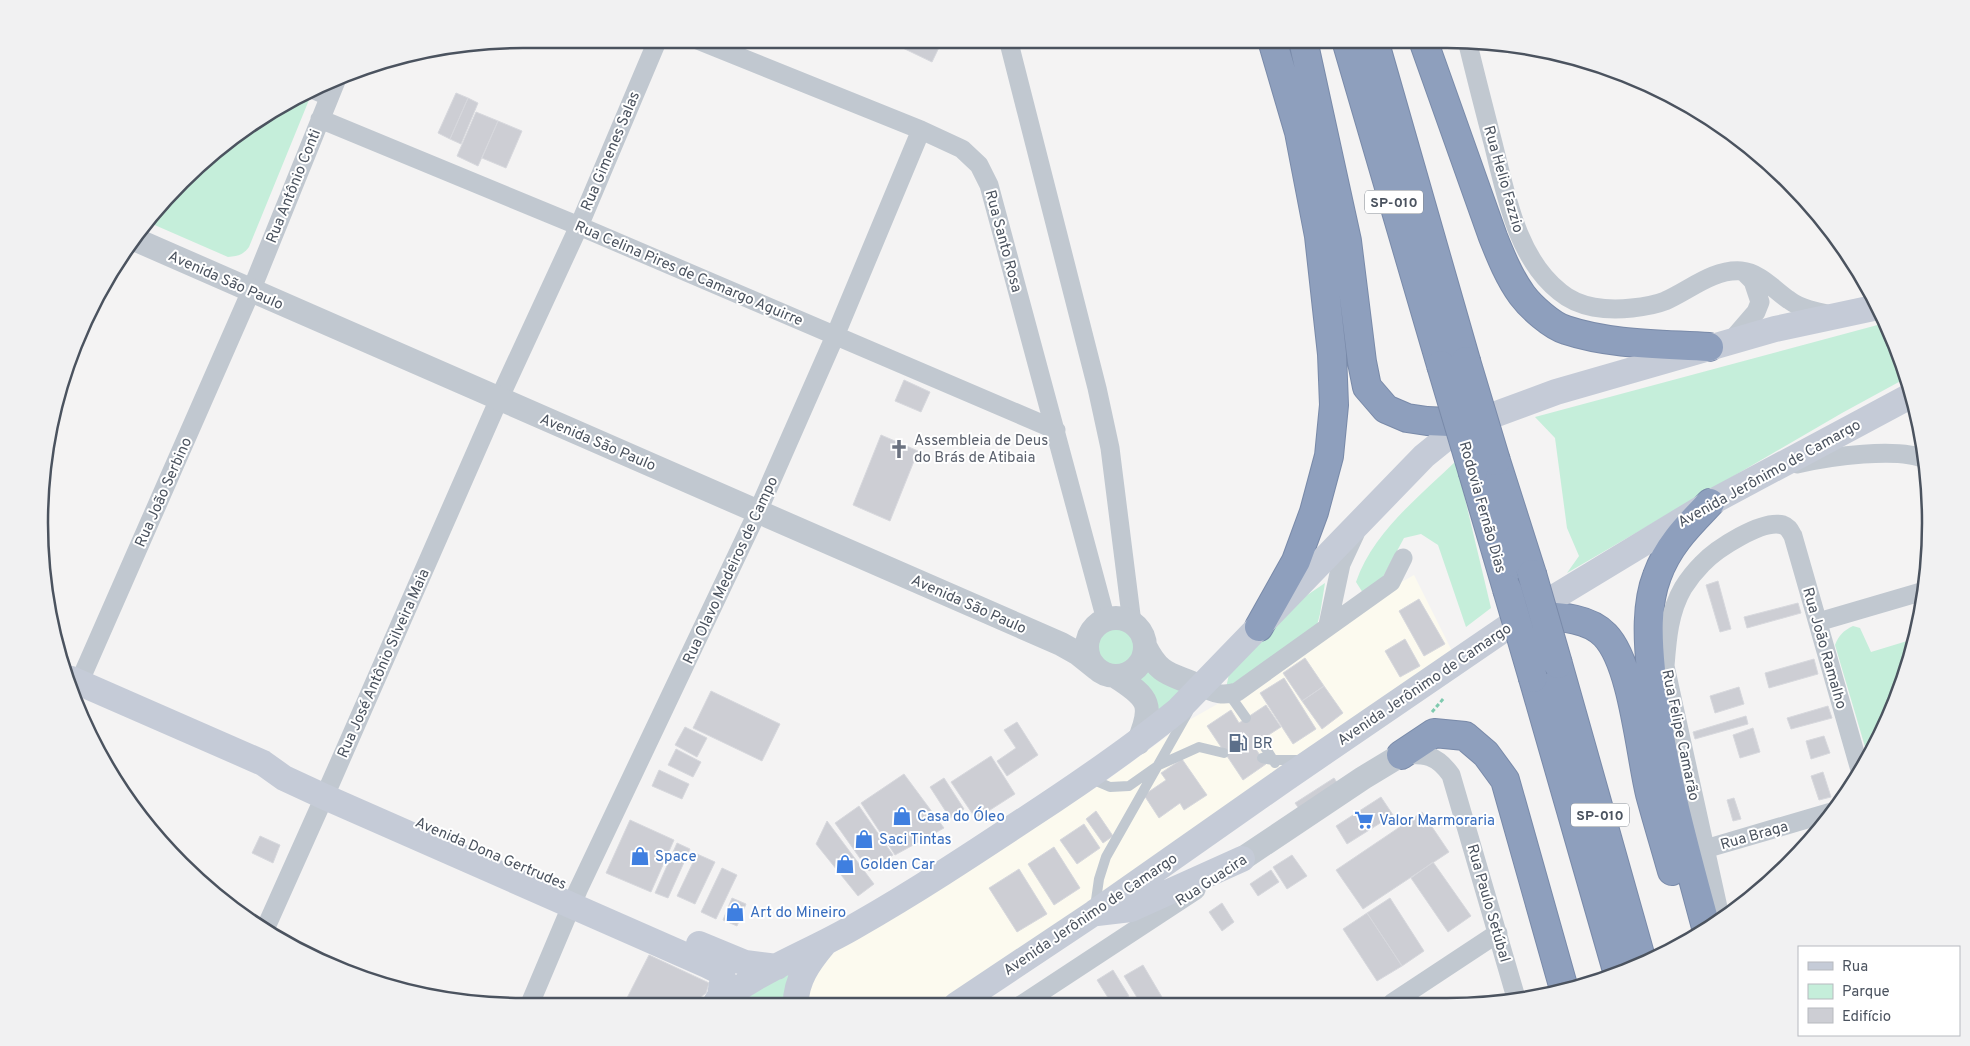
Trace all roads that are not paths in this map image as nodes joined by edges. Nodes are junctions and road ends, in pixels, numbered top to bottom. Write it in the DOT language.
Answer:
graph roads {
  1 [pos="654,48"];
  2 [pos="716,48"];
  3 [pos="1010,48"];
  4 [pos="1274,48"];
  5 [pos="1306,48"];
  6 [pos="1349,48"];
  7 [pos="1376,48"];
  8 [pos="1426,48"];
  9 [pos="1469,49"];
  10 [pos="320,97"];
  11 [pos="320,119"];
  12 [pos="921,130"];
  13 [pos="579,226"];
  14 [pos="140,242"];
  15 [pos="1744,271"];
  16 [pos="250,291"];
  17 [pos="1871,309"];
  18 [pos="1838,316"];
  19 [pos="835,336"];
  20 [pos="1720,344"];
  21 [pos="1453,363"];
  22 [pos="1906,398"];
  23 [pos="499,399"];
  24 [pos="1472,423"];
  25 [pos="1056,430"];
  26 [pos="1917,457"];
  27 [pos="1485,467"];
  28 [pos="1771,470"];
  29 [pos="1710,502"];
  30 [pos="758,511"];
  31 [pos="1359,524"];
  32 [pos="1789,528"];
  33 [pos="1403,558"];
  34 [pos="1917,593"];
  35 [pos="1526,616"];
  36 [pos="1818,622"];
  37 [pos="1132,623"];
  38 [pos="1098,626"];
  39 [pos="1259,626"];
  40 [pos="1328,626"];
  41 [pos="1061,644"];
  42 [pos="1145,646"];
  43 [pos="1106,673"];
  44 [pos="76,683"];
  45 [pos="76,685"];
  46 [pos="1201,687"];
  47 [pos="1229,694"];
  48 [pos="1246,718"];
  49 [pos="1260,741"];
  50 [pos="1138,743"];
  51 [pos="1224,753"];
  52 [pos="1401,755"];
  53 [pos="1262,758"];
  54 [pos="1858,763"];
  55 [pos="1159,765"];
  56 [pos="1279,770"];
  57 [pos="1088,778"];
  58 [pos="328,790"];
  59 [pos="1822,815"];
  60 [pos="1705,849"];
  61 [pos="1242,860"];
  62 [pos="575,898"];
  63 [pos="1719,912"];
  64 [pos="1094,913"];
  65 [pos="267,923"];
  66 [pos="1704,923"];
  67 [pos="1498,933"];
  68 [pos="1688,933"];
  69 [pos="824,944"];
  70 [pos="1640,957"];
  71 [pos="711,958"];
  72 [pos="777,967"];
  73 [pos="1616,967"];
  74 [pos="1563,984"];
  75 [pos="1515,993"];
  76 [pos="532,998"];
  77 [pos="719,998"];
  78 [pos="724,998"];
  79 [pos="795,998"];
  80 [pos="966,998"];
  81 [pos="1032,998"];
  82 [pos="1400,998"];
  1 -- 13 [label="street, Rua Gimenes Salas"];
  2 -- 12 [label="street, Rua Santo Rosa"];
  3 -- 37 [label="street"];
  4 -- 39 [label="highway"];
  5 -- 24 [label="highway"];
  6 -- 21 [label="highway, Rodovia Fernão Dias / SP-010"];
  7 -- 21 [label="highway, Rodovia Fernão Dias / SP-010"];
  8 -- 20 [label="highway"];
  9 -- 15 [label="street, Rua Helio Fazzio"];
  10 -- 11 [label="street, Rua Antônio Conti"];
  11 -- 13 [label="street, Rua Celina Pires de Camargo Aguirre"];
  11 -- 16 [label="street, Rua Antônio Conti"];
  12 -- 19 [label="street, Rua Olavo Medeiros de Campo"];
  12 -- 25 [label="street, Rua Santo Rosa"];
  13 -- 19 [label="street, Rua Celina Pires de Camargo Aguirre"];
  13 -- 23 [label="street, Rua Gimenes Salas"];
  14 -- 16 [label="street, Avenida São Paulo"];
  15 -- 18 [label="street"];
  15 -- 20 [label="street"];
  16 -- 23 [label="street, Avenida São Paulo"];
  16 -- 44 [label="street, Rua João Serbino"];
  17 -- 18 [label="main road"];
  18 -- 20 [label="main road"];
  19 -- 25 [label="street, Rua Celina Pires de Camargo Aguirre"];
  19 -- 30 [label="street, Rua Olavo Medeiros de Campo"];
  20 -- 24 [label="main road"];
  21 -- 27 [label="highway, Rodovia Fernão Dias / SP-010, bridge"];
  22 -- 28 [label="main road, Avenida Jerônimo de Camargo"];
  23 -- 30 [label="street, Avenida São Paulo"];
  23 -- 58 [label="street, Rua José Antônio Silveira Maia"];
  24 -- 31 [label="main road"];
  25 -- 38 [label="street, Rua Santo Rosa"];
  26 -- 28 [label="street"];
  27 -- 70 [label="highway, Rodovia Fernão Dias / SP-010, bridge"];
  27 -- 73 [label="highway, Rodovia Fernão Dias / SP-010, bridge"];
  28 -- 29 [label="main road, Avenida Jerônimo de Camargo"];
  29 -- 35 [label="main road, Avenida Jerônimo de Camargo"];
  29 -- 66 [label="highway"];
  30 -- 41 [label="street, Avenida São Paulo"];
  30 -- 62 [label="street, Rua Olavo Medeiros de Campo"];
  31 -- 39 [label="main road"];
  31 -- 40 [label="street"];
  32 -- 36 [label="street, Rua João Ramalho"];
  32 -- 60 [label="street, Rua Felipe Camarão"];
  33 -- 40 [label="street"];
  34 -- 36 [label="street"];
  35 -- 56 [label="main road, Avenida Jerônimo de Camargo"];
  35 -- 68 [label="highway"];
  36 -- 54 [label="street, Rua João Ramalho"];
  37 -- 38 [label="street"];
  37 -- 42 [label="street"];
  38 -- 41 [label="street"];
  38 -- 43 [label="street"];
  39 -- 46 [label="main road"];
  40 -- 47 [label="street"];
  41 -- 43 [label="street, Avenida São Paulo"];
  42 -- 43 [label="street"];
  42 -- 46 [label="street"];
  43 -- 50 [label="street, Avenida São Paulo"];
  45 -- 58 [label="main road, Avenida Dona Gertrudes"];
  46 -- 47 [label="street"];
  46 -- 50 [label="main road"];
  46 -- 55 [label="lane"];
  47 -- 48 [label="lane"];
  49 -- 56 [label="lane"];
  50 -- 57 [label="main road"];
  51 -- 55 [label="lane"];
  52 -- 61 [label="street, Rua Guacira"];
  52 -- 67 [label="street, Rua Paulo Setúbal"];
  52 -- 74 [label="highway"];
  53 -- 56 [label="lane"];
  55 -- 57 [label="lane"];
  55 -- 64 [label="lane"];
  56 -- 64 [label="main road, Avenida Jerônimo de Camargo"];
  57 -- 69 [label="main road"];
  58 -- 62 [label="main road, Avenida Dona Gertrudes"];
  58 -- 65 [label="street, Rua José Antônio Silveira Maia"];
  59 -- 60 [label="street, Rua Braga"];
  60 -- 63 [label="street, Rua Felipe Camarão"];
  61 -- 64 [label="main road"];
  61 -- 81 [label="street, Rua Guacira"];
  62 -- 71 [label="main road, Avenida Dona Gertrudes"];
  62 -- 76 [label="street, Rua Olavo Medeiros de Campo"];
  64 -- 80 [label="main road, Avenida Jerônimo de Camargo"];
  67 -- 75 [label="street, Rua Paulo Setúbal"];
  67 -- 82 [label="street"];
  69 -- 72 [label="main road"];
  69 -- 79 [label="main road"];
  71 -- 72 [label="main road, Avenida Dona Gertrudes"];
  71 -- 77 [label="main road"];
  72 -- 78 [label="main road"];
}
